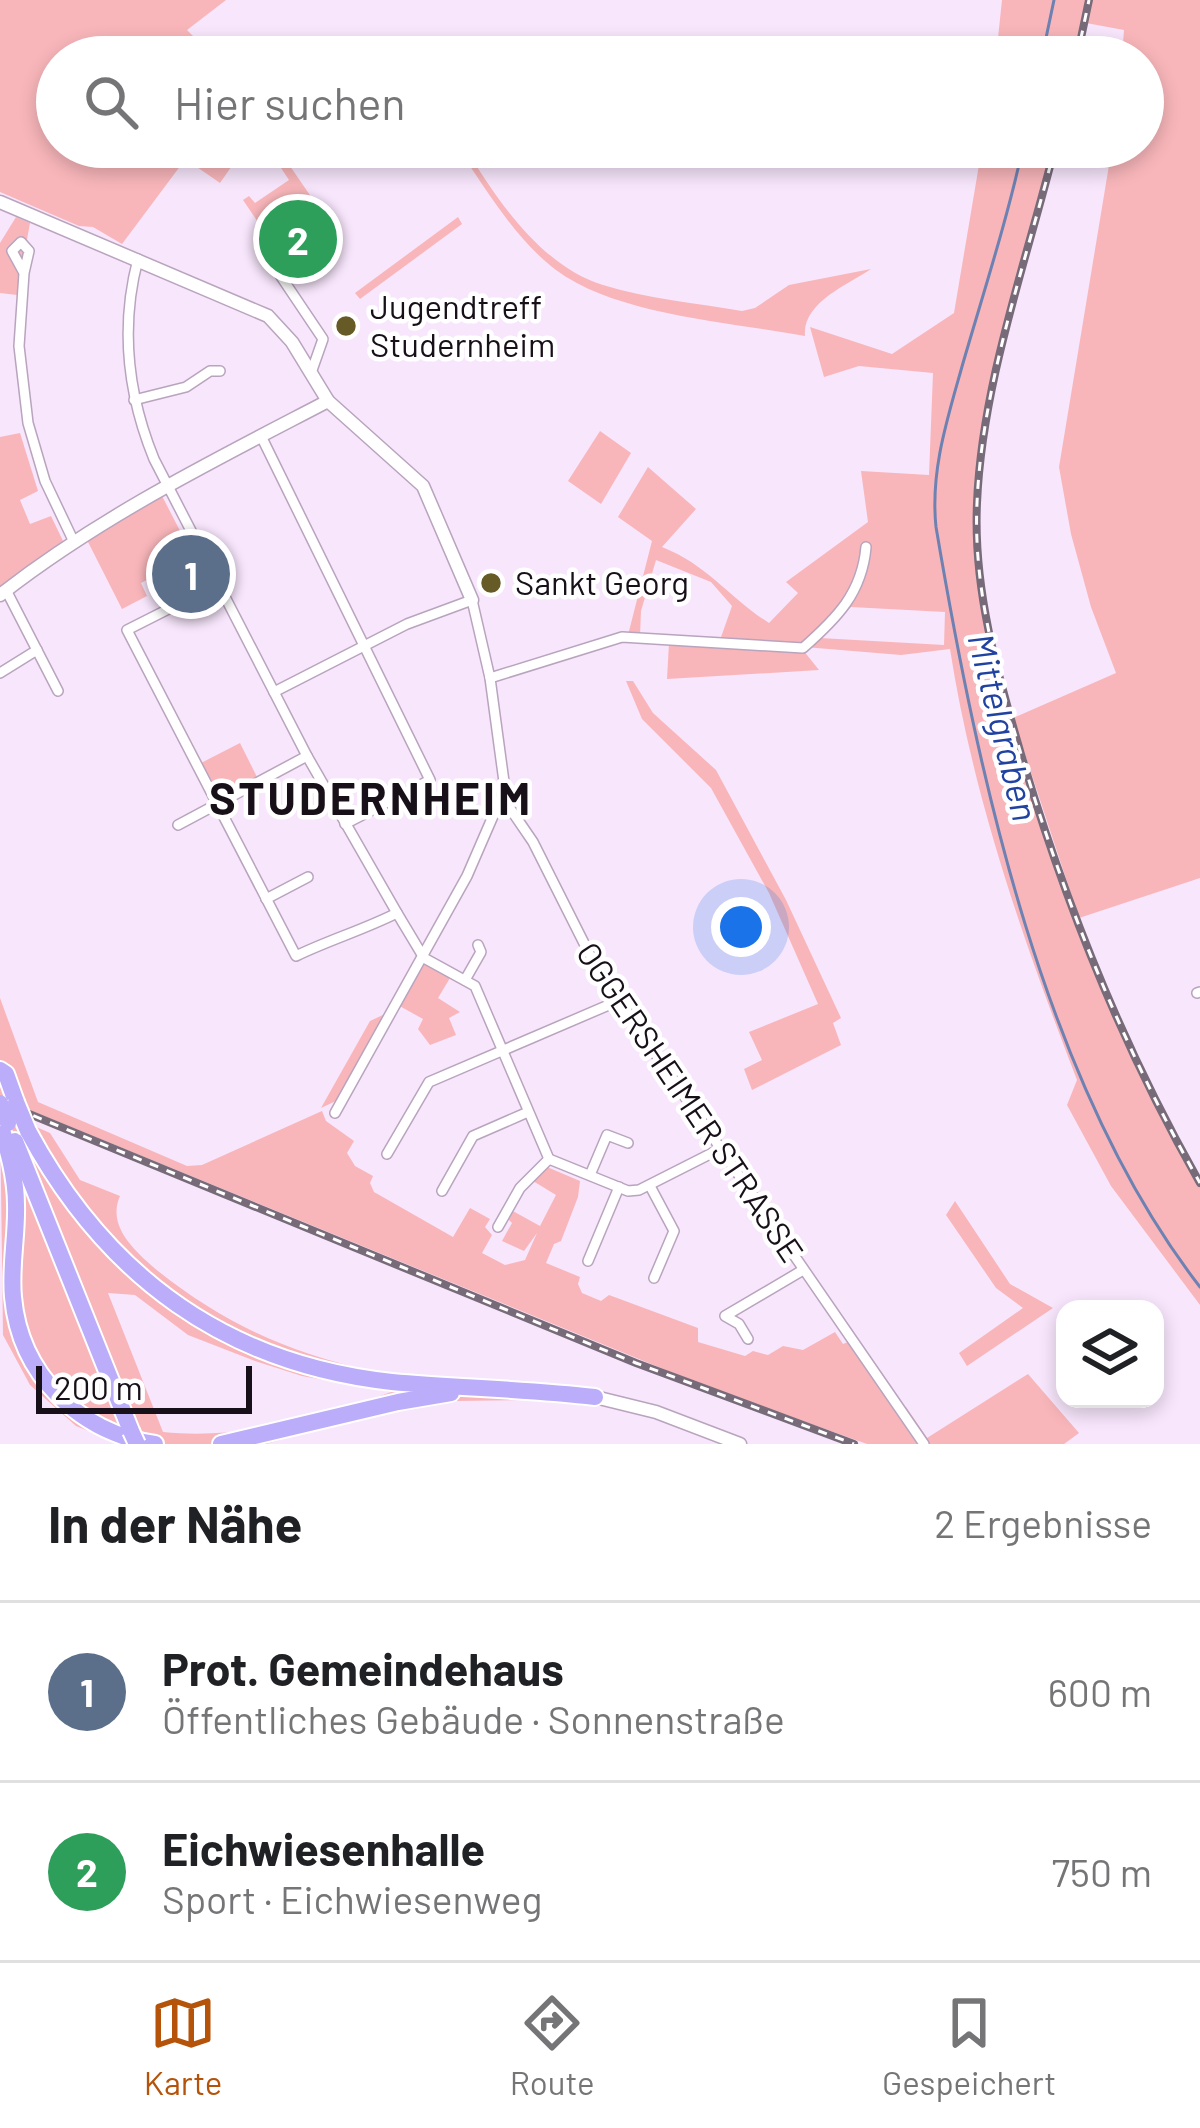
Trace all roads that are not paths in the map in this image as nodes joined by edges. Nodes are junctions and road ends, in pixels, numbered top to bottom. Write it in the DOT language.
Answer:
graph roads {
  1 [pos="0,202"];
  2 [pos="138,259"];
  3 [pos="278,272"];
  4 [pos="24,273"];
  5 [pos="220,371"];
  6 [pos="311,373"];
  7 [pos="134,400"];
  8 [pos="328,401"];
  9 [pos="261,436"];
  10 [pos="168,484"];
  11 [pos="73,540"];
  12 [pos="866,547"];
  13 [pos="218,584"];
  14 [pos="3,592"];
  15 [pos="472,600"];
  16 [pos="364,646"];
  17 [pos="37,650"];
  18 [pos="0,673"];
  19 [pos="490,678"];
  20 [pos="58,692"];
  21 [pos="274,692"];
  22 [pos="307,756"];
  23 [pos="503,793"];
  24 [pos="217,804"];
  25 [pos="345,824"];
  26 [pos="178,825"];
  27 [pos="308,877"];
  28 [pos="266,899"];
  29 [pos="397,913"];
  30 [pos="478,945"];
  31 [pos="422,954"];
  32 [pos="464,980"];
  33 [pos="618,1001"];
  34 [pos="502,1051"];
  35 [pos="0,1072"];
  36 [pos="8,1101"];
  37 [pos="528,1112"];
  38 [pos="335,1113"];
  39 [pos="14,1126"];
  40 [pos="628,1143"];
  41 [pos="720,1149"];
  42 [pos="387,1154"];
  43 [pos="550,1160"];
  44 [pos="590,1175"];
  45 [pos="650,1186"];
  46 [pos="619,1187"];
  47 [pos="442,1191"];
  48 [pos="498,1227"];
  49 [pos="684,1232"];
  50 [pos="670,1238"];
  51 [pos="589,1261"];
  52 [pos="803,1270"];
  53 [pos="654,1278"];
  54 [pos="748,1339"];
  55 [pos="476,1389"];
  56 [pos="595,1397"];
  57 [pos="143,1439"];
  58 [pos="221,1444"];
  59 [pos="740,1444"];
  60 [pos="924,1444"];
  1 -- 2 [label="street"];
  2 -- 6 [label="street"];
  2 -- 7 [label="street"];
  3 -- 6 [label="street"];
  4 -- 11 [label="street"];
  5 -- 7 [label="street"];
  6 -- 8 [label="street"];
  7 -- 10 [label="street"];
  8 -- 9 [label="street"];
  8 -- 15 [label="street"];
  9 -- 10 [label="street"];
  9 -- 16 [label="street"];
  10 -- 11 [label="street"];
  10 -- 13 [label="street"];
  11 -- 14 [label="street"];
  12 -- 19 [label="street"];
  13 -- 21 [label="street"];
  13 -- 24 [label="street"];
  14 -- 17 [label="street"];
  15 -- 16 [label="street"];
  15 -- 19 [label="street, OGGERSHEIMER STRASSE"];
  16 -- 21 [label="street"];
  16 -- 25 [label="street"];
  17 -- 18 [label="street"];
  17 -- 20 [label="street"];
  19 -- 23 [label="street, OGGERSHEIMER STRASSE"];
  21 -- 22 [label="street"];
  22 -- 24 [label="street"];
  22 -- 25 [label="street"];
  23 -- 31 [label="street"];
  23 -- 33 [label="street, OGGERSHEIMER STRASSE"];
  24 -- 26 [label="street"];
  24 -- 28 [label="street"];
  25 -- 29 [label="street"];
  27 -- 28 [label="street"];
  28 -- 29 [label="street"];
  29 -- 31 [label="street"];
  30 -- 32 [label="street"];
  31 -- 32 [label="street"];
  31 -- 38 [label="street"];
  32 -- 34 [label="street"];
  33 -- 34 [label="street"];
  33 -- 41 [label="street, OGGERSHEIMER STRASSE"];
  34 -- 37 [label="street"];
  34 -- 42 [label="street"];
  35 -- 36 [label="highway"];
  36 -- 39 [label="highway, bridge"];
  37 -- 43 [label="street"];
  37 -- 47 [label="street"];
  39 -- 55 [label="highway"];
  39 -- 57 [label="highway"];
  39 -- 57 [label="highway"];
  40 -- 44 [label="street"];
  41 -- 45 [label="street"];
  41 -- 52 [label="street, OGGERSHEIMER STRASSE"];
  43 -- 44 [label="street"];
  43 -- 48 [label="street"];
  44 -- 46 [label="street"];
  45 -- 46 [label="street"];
  45 -- 50 [label="street"];
  46 -- 51 [label="street"];
  49 -- 50 [label="street"];
  50 -- 53 [label="street"];
  52 -- 54 [label="street"];
  52 -- 60 [label="street, OGGERSHEIMER STRASSE"];
  55 -- 56 [label="highway"];
  55 -- 58 [label="highway"];
  56 -- 59 [label="street"];
}
